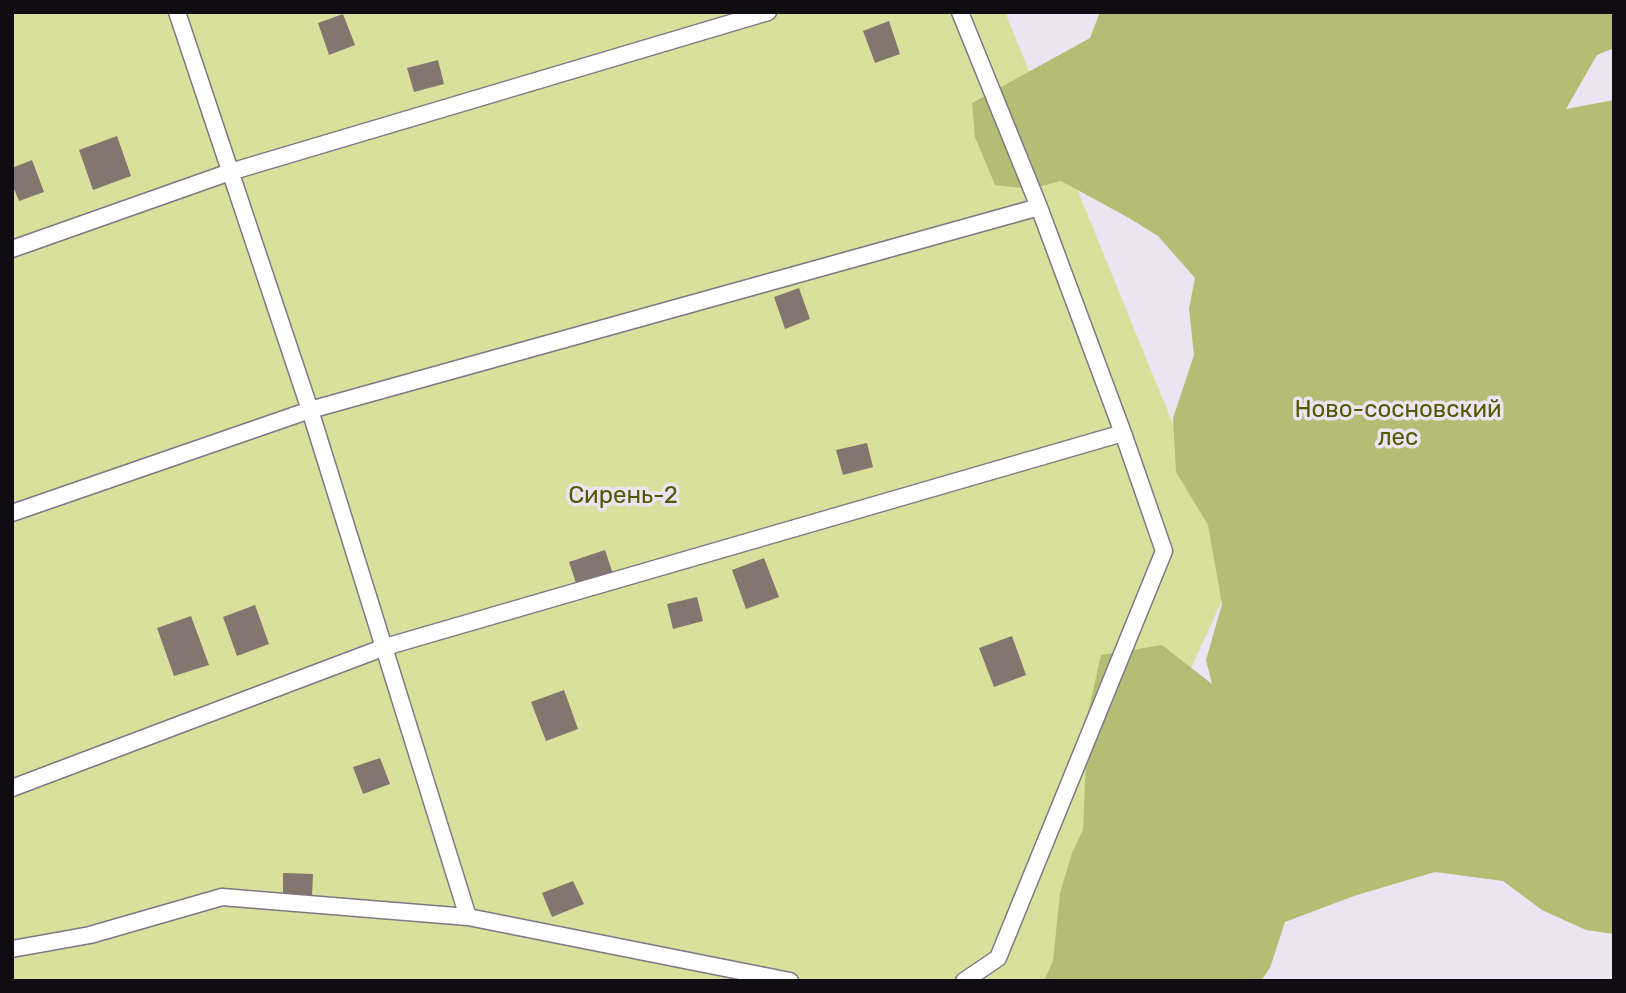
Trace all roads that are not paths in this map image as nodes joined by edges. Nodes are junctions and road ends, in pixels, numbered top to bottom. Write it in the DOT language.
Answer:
graph roads {
  1 [pos="177,12"];
  2 [pos="768,12"];
  3 [pos="960,12"];
  4 [pos="230,172"];
  5 [pos="1039,207"];
  6 [pos="12,249"];
  7 [pos="310,410"];
  8 [pos="1124,433"];
  9 [pos="12,513"];
  10 [pos="385,648"];
  11 [pos="12,789"];
  12 [pos="468,917"];
  13 [pos="12,949"];
  14 [pos="790,981"];
  15 [pos="964,981"];
  1 -- 4 [label="lane"];
  2 -- 4 [label="lane"];
  3 -- 5 [label="lane"];
  4 -- 6 [label="lane"];
  4 -- 7 [label="lane"];
  5 -- 7 [label="lane"];
  5 -- 8 [label="lane"];
  7 -- 9 [label="lane"];
  7 -- 10 [label="lane"];
  8 -- 10 [label="lane"];
  8 -- 15 [label="lane"];
  10 -- 11 [label="lane"];
  10 -- 12 [label="lane"];
  12 -- 13 [label="lane"];
  12 -- 14 [label="lane"];
}
